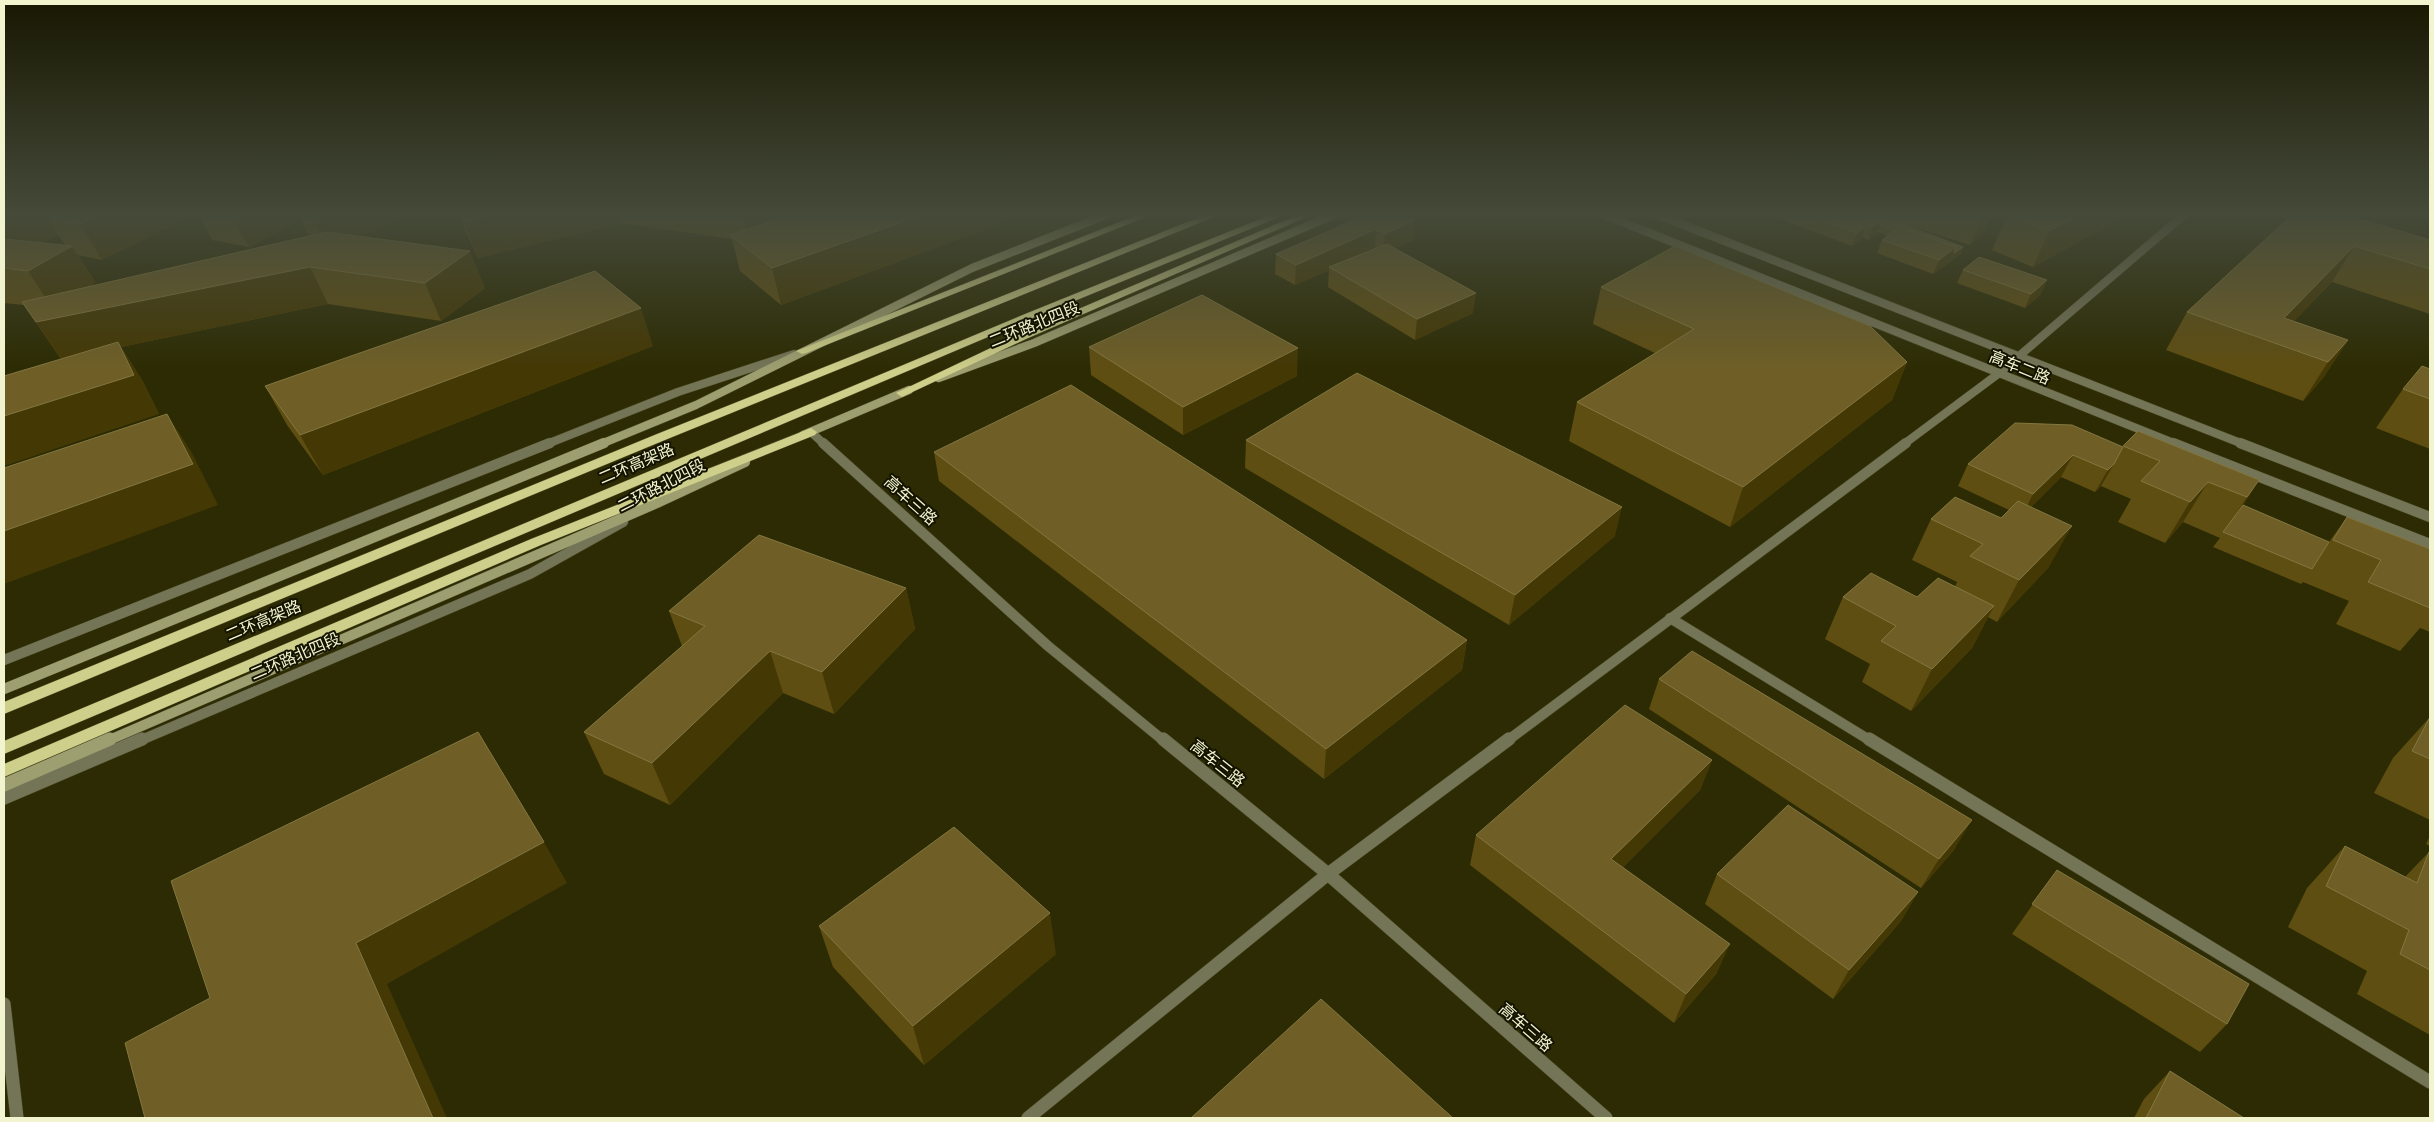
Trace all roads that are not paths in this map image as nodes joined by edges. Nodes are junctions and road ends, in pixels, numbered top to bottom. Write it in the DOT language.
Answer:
graph roads {
  1 [pos="979,265"];
  2 [pos="1016,265"];
  3 [pos="1089,265"];
  4 [pos="1154,265"];
  5 [pos="1189,265"];
  6 [pos="1216,265"];
  7 [pos="1729,265"];
  8 [pos="1785,265"];
  9 [pos="2124,265"];
  10 [pos="802,351"];
  11 [pos="2016,357"];
  12 [pos="1998,374"];
  13 [pos="902,392"];
  14 [pos="811,432"];
  15 [pos="657,503"];
  16 [pos="2430,517"];
  17 [pos="2430,544"];
  18 [pos="1670,618"];
  19 [pos="4,660"];
  20 [pos="4,689"];
  21 [pos="4,708"];
  22 [pos="4,748"];
  23 [pos="4,772"];
  24 [pos="4,785"];
  25 [pos="4,798"];
  26 [pos="1328,874"];
  27 [pos="4,1004"];
  28 [pos="2430,1082"];
  29 [pos="17,1118"];
  30 [pos="1028,1118"];
  31 [pos="1606,1118"];
  1 -- 10 [label="main road"];
  2 -- 10 [label="highway"];
  3 -- 21 [label="highway, 二环高架路"];
  4 -- 22 [label="highway, 二环高架路"];
  5 -- 13 [label="highway"];
  6 -- 13 [label="main road, 二环路北四段"];
  7 -- 12 [label="street, 高车二路"];
  8 -- 11 [label="street, 高车二路"];
  9 -- 11 [label="street"];
  10 -- 19 [label="street"];
  10 -- 20 [label="main road"];
  11 -- 12 [label="street"];
  11 -- 16 [label="street, 高车二路"];
  12 -- 17 [label="street, 高车二路"];
  12 -- 18 [label="street"];
  13 -- 14 [label="main road, 二环路北四段"];
  14 -- 15 [label="main road, 二环路北四段"];
  14 -- 23 [label="highway"];
  14 -- 26 [label="street, 高车三路"];
  15 -- 24 [label="main road"];
  15 -- 25 [label="street, 二环路北四段"];
  18 -- 26 [label="street"];
  18 -- 28 [label="street"];
  26 -- 30 [label="street"];
  26 -- 31 [label="street, 高车三路"];
  27 -- 29 [label="street"];
}
